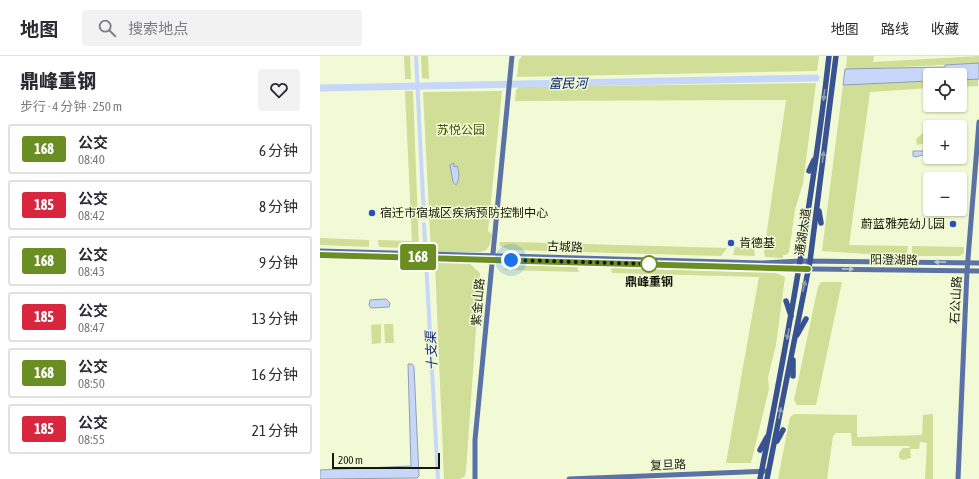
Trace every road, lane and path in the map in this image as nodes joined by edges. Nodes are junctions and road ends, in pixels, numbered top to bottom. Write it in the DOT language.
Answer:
graph roads {
  1 [pos="512,56"];
  2 [pos="829,56"];
  3 [pos="836,56"];
  4 [pos="979,122"];
  5 [pos="817,154"];
  6 [pos="809,171"];
  7 [pos="818,205"];
  8 [pos="821,223"];
  9 [pos="320,251"];
  10 [pos="320,255"];
  11 [pos="426,256"];
  12 [pos="492,257"];
  13 [pos="802,261"];
  14 [pos="810,261"];
  15 [pos="968,262"];
  16 [pos="979,262"];
  17 [pos="800,268"];
  18 [pos="808,269"];
  19 [pos="968,271"];
  20 [pos="979,271"];
  21 [pos="786,301"];
  22 [pos="791,318"];
  23 [pos="806,319"];
  24 [pos="794,341"];
  25 [pos="792,350"];
  26 [pos="793,376"];
  27 [pos="782,430"];
  28 [pos="769,434"];
  29 [pos="773,449"];
  30 [pos="760,450"];
  31 [pos="761,471"];
  32 [pos="768,471"];
  33 [pos="475,479"];
  34 [pos="569,479"];
  35 [pos="760,479"];
  36 [pos="767,479"];
  37 [pos="958,479"];
  1 -- 12 [label="main road, 紫金山路"];
  2 -- 5 [label="main road, 通湖大道, one-way"];
  7 -- 3 [label="main road, 通湖大道, one-way"];
  4 -- 15 [label="main road, 石公山路"];
  5 -- 6 [label="main road"];
  5 -- 13 [label="main road, 通湖大道"];
  7 -- 8 [label="main road"];
  7 -- 14 [label="main road, 通湖大道"];
  9 -- 11 [label="main road, 古城路"];
  10 -- 11 [label="main road, 古城路"];
  11 -- 12 [label="main road, 古城路"];
  12 -- 13 [label="main road, 古城路"];
  12 -- 17 [label="main road, 古城路"];
  12 -- 33 [label="main road, 紫金山路"];
  13 -- 14 [label="main road, 古城路"];
  13 -- 17 [label="main road, 通湖大道"];
  15 -- 14 [label="main road, 阳澄湖路, one-way"];
  14 -- 18 [label="main road, 通湖大道"];
  15 -- 16 [label="main road, 阳澄湖路"];
  15 -- 19 [label="main road, 石公山路"];
  17 -- 18 [label="main road, 古城路"];
  17 -- 22 [label="main road, 通湖大道"];
  18 -- 19 [label="main road, 阳澄湖路, one-way"];
  24 -- 18 [label="main road, 通湖大道, one-way"];
  19 -- 20 [label="main road, 阳澄湖路"];
  19 -- 37 [label="main road, 石公山路"];
  21 -- 22 [label="main road"];
  22 -- 28 [label="main road, 通湖大道, one-way"];
  23 -- 24 [label="main road"];
  24 -- 25 [label="main road, 通湖大道"];
  25 -- 26 [label="main road"];
  29 -- 25 [label="main road, 通湖大道, one-way"];
  27 -- 29 [label="main road"];
  28 -- 30 [label="main road"];
  28 -- 31 [label="main road, 通湖大道"];
  29 -- 32 [label="main road, 通湖大道"];
  31 -- 32 [label="main road, 复旦路"];
  31 -- 34 [label="main road, 复旦路"];
  31 -- 35 [label="main road, 通湖大道"];
  32 -- 36 [label="main road, 通湖大道"];
}
